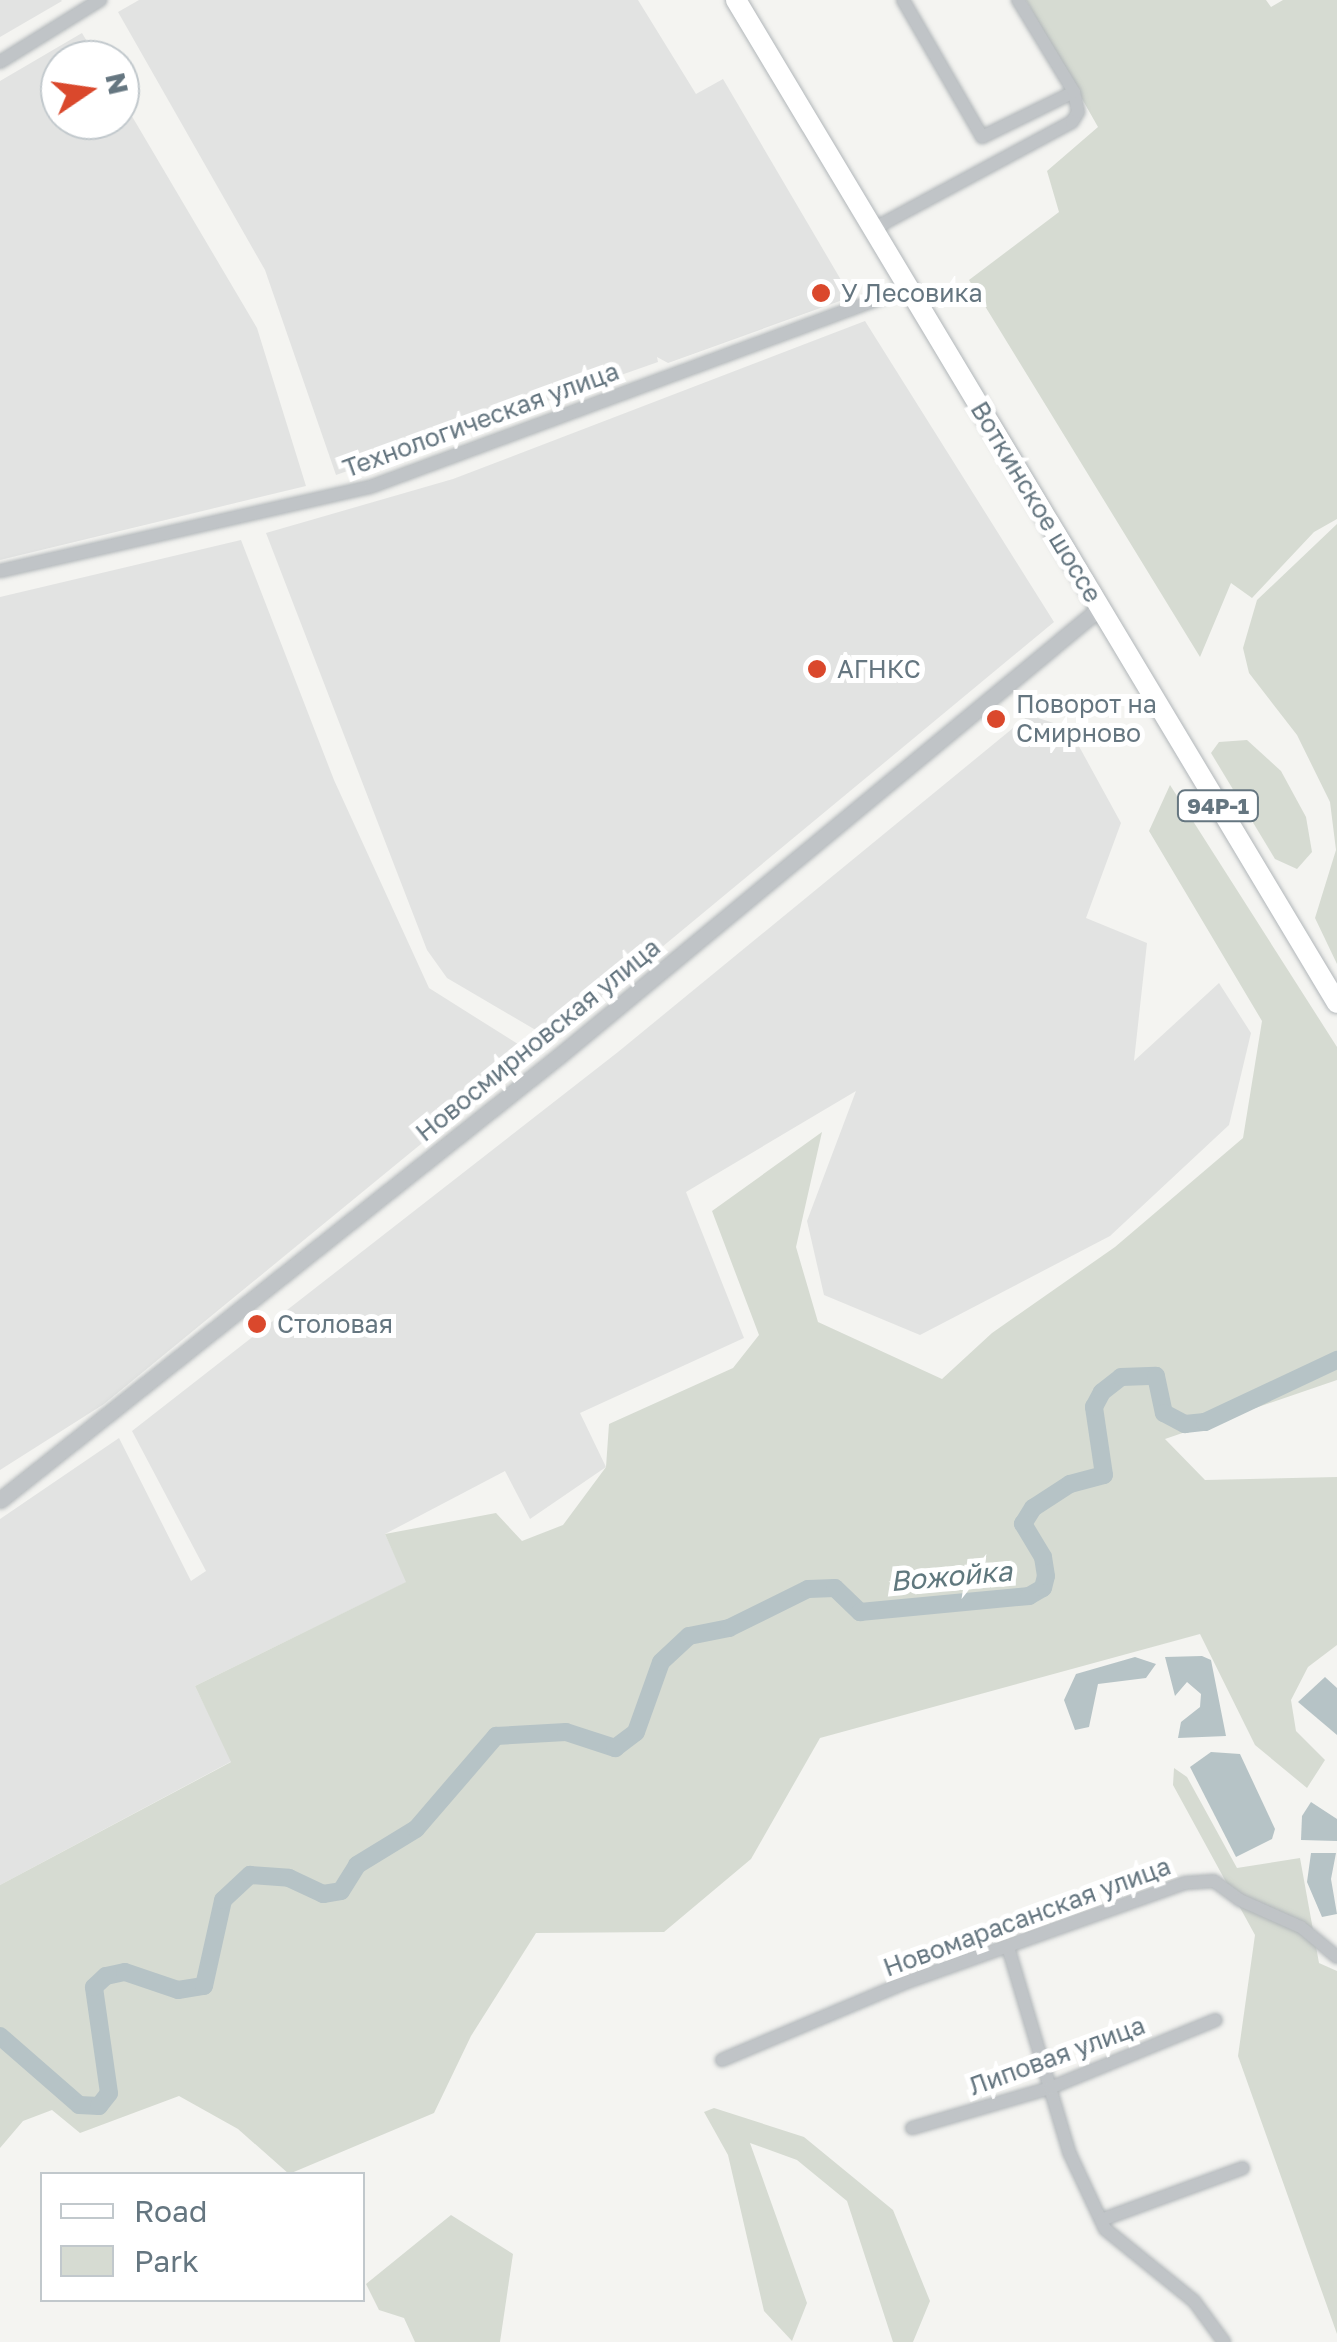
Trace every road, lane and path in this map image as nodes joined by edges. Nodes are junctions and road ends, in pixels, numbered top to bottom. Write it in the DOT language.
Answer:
graph roads {
  1 [pos="100,0"];
  2 [pos="736,0"];
  3 [pos="903,0"];
  4 [pos="1018,0"];
  5 [pos="0,62"];
  6 [pos="1074,92"];
  7 [pos="873,229"];
  8 [pos="908,288"];
  9 [pos="0,572"];
  10 [pos="1100,608"];
  11 [pos="1337,1003"];
  12 [pos="0,1500"];
  13 [pos="1008,1947"];
  14 [pos="1337,1957"];
  15 [pos="1216,2020"];
  16 [pos="722,2060"];
  17 [pos="1050,2088"];
  18 [pos="912,2128"];
  19 [pos="1243,2168"];
  20 [pos="1101,2220"];
  21 [pos="1224,2342"];
  1 -- 5 [label="street"];
  2 -- 7 [label="main road, Воткинское шоссе"];
  3 -- 6 [label="street"];
  4 -- 6 [label="street"];
  6 -- 7 [label="street"];
  7 -- 8 [label="main road, Воткинское шоссе"];
  8 -- 9 [label="street, Технологическая улица"];
  8 -- 10 [label="main road, Воткинское шоссе"];
  10 -- 11 [label="main road, Воткинское шоссе / 94Р-1"];
  10 -- 12 [label="street, Новосмирновская улица"];
  13 -- 14 [label="street, Новомарасанская улица"];
  13 -- 16 [label="street, Новомарасанская улица"];
  13 -- 17 [label="street"];
  15 -- 17 [label="street, Липовая улица"];
  17 -- 18 [label="street, Липовая улица"];
  17 -- 20 [label="street"];
  19 -- 20 [label="street"];
  20 -- 21 [label="street"];
}
